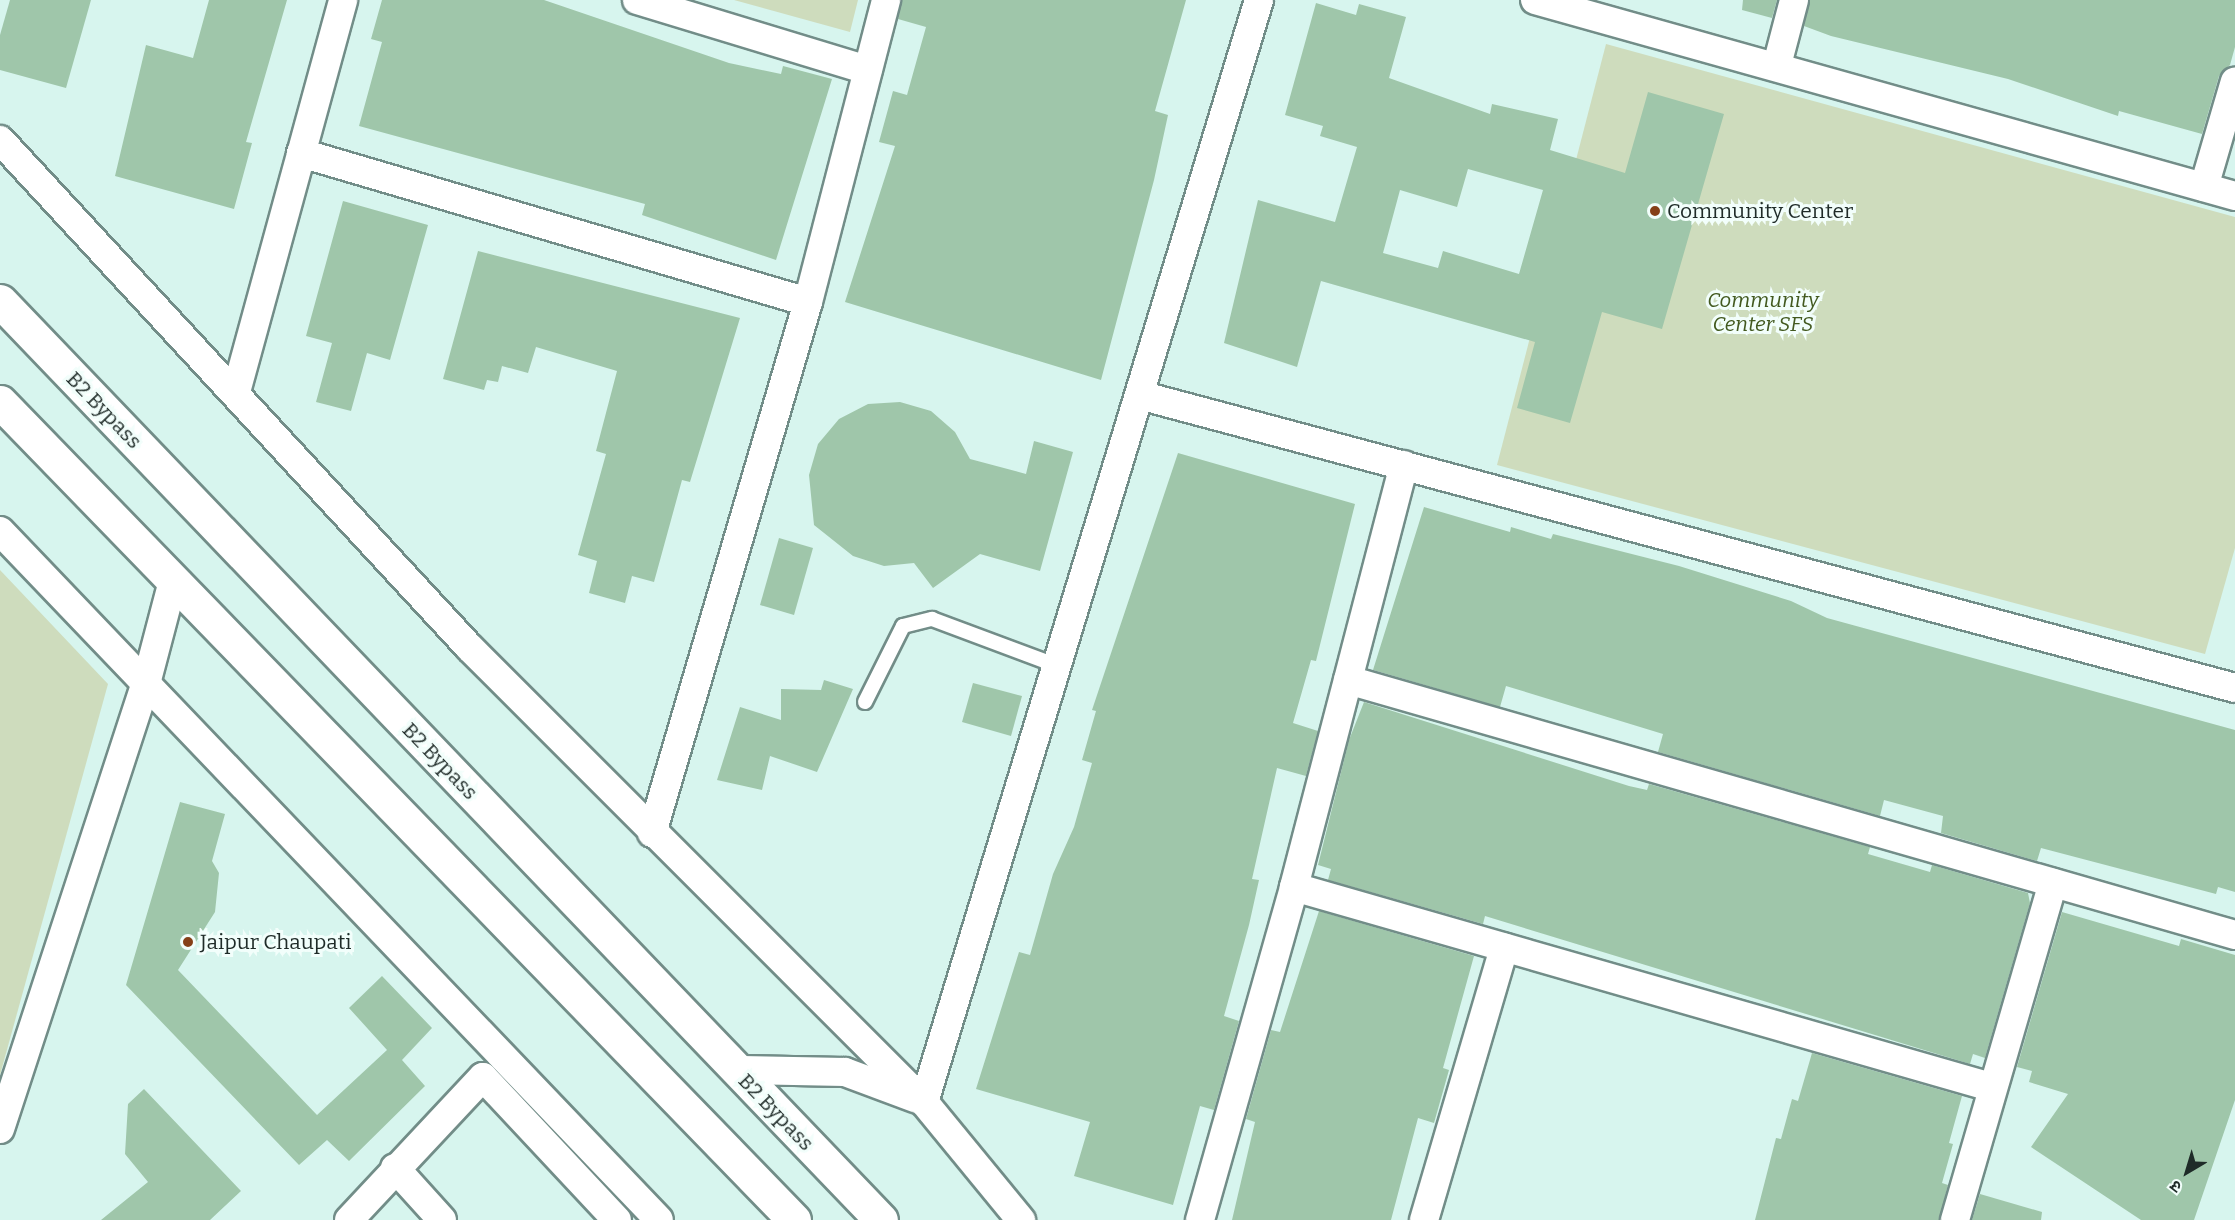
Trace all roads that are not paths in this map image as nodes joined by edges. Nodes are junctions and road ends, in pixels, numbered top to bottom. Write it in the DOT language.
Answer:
graph roads {
  1 [pos="342,0"];
  2 [pos="637,0"];
  3 [pos="886,0"];
  4 [pos="1259,0"];
  5 [pos="1535,0"];
  6 [pos="1794,0"];
  7 [pos="1777,64"];
  8 [pos="868,70"];
  9 [pos="2235,81"];
  10 [pos="0,140"];
  11 [pos="301,153"];
  12 [pos="2204,187"];
  13 [pos="2235,196"];
  14 [pos="0,301"];
  15 [pos="808,302"];
  16 [pos="236,392"];
  17 [pos="1143,396"];
  18 [pos="0,402"];
  19 [pos="1404,465"];
  20 [pos="0,531"];
  21 [pos="173,581"];
  22 [pos="1058,666"];
  23 [pos="147,680"];
  24 [pos="1348,680"];
  25 [pos="2235,688"];
  26 [pos="866,702"];
  27 [pos="652,834"];
  28 [pos="2053,883"];
  29 [pos="1294,887"];
  30 [pos="2235,935"];
  31 [pos="1504,948"];
  32 [pos="736,1070"];
  33 [pos="1991,1088"];
  34 [pos="924,1102"];
  35 [pos="0,1129"];
  36 [pos="395,1168"];
  37 [pos="349,1220"];
  38 [pos="442,1220"];
  39 [pos="617,1220"];
  40 [pos="659,1220"];
  41 [pos="794,1220"];
  42 [pos="881,1220"];
  43 [pos="1021,1220"];
  44 [pos="1200,1220"];
  45 [pos="1424,1220"];
  46 [pos="1955,1220"];
  1 -- 11 [label="street"];
  2 -- 8 [label="street"];
  3 -- 8 [label="street"];
  4 -- 17 [label="street"];
  5 -- 7 [label="street"];
  6 -- 7 [label="street"];
  7 -- 12 [label="street"];
  8 -- 15 [label="street"];
  9 -- 12 [label="street"];
  10 -- 16 [label="street"];
  11 -- 15 [label="street"];
  11 -- 16 [label="street"];
  12 -- 13 [label="street"];
  14 -- 32 [label="main road, B2 Bypass"];
  15 -- 27 [label="street"];
  16 -- 27 [label="street"];
  17 -- 19 [label="street"];
  17 -- 22 [label="street"];
  18 -- 21 [label="main road"];
  19 -- 24 [label="street"];
  19 -- 25 [label="street"];
  20 -- 23 [label="street"];
  21 -- 23 [label="street"];
  21 -- 41 [label="main road"];
  22 -- 26 [label="lane"];
  22 -- 34 [label="street"];
  23 -- 35 [label="street"];
  23 -- 40 [label="street"];
  24 -- 28 [label="street"];
  24 -- 29 [label="street"];
  27 -- 34 [label="street"];
  28 -- 30 [label="street"];
  28 -- 33 [label="street"];
  29 -- 31 [label="street"];
  29 -- 44 [label="street"];
  31 -- 33 [label="street"];
  31 -- 45 [label="street"];
  32 -- 34 [label="street"];
  32 -- 42 [label="main road, B2 Bypass"];
  33 -- 46 [label="street"];
  34 -- 43 [label="street"];
  36 -- 37 [label="street"];
  36 -- 38 [label="street"];
  36 -- 39 [label="street"];
}
